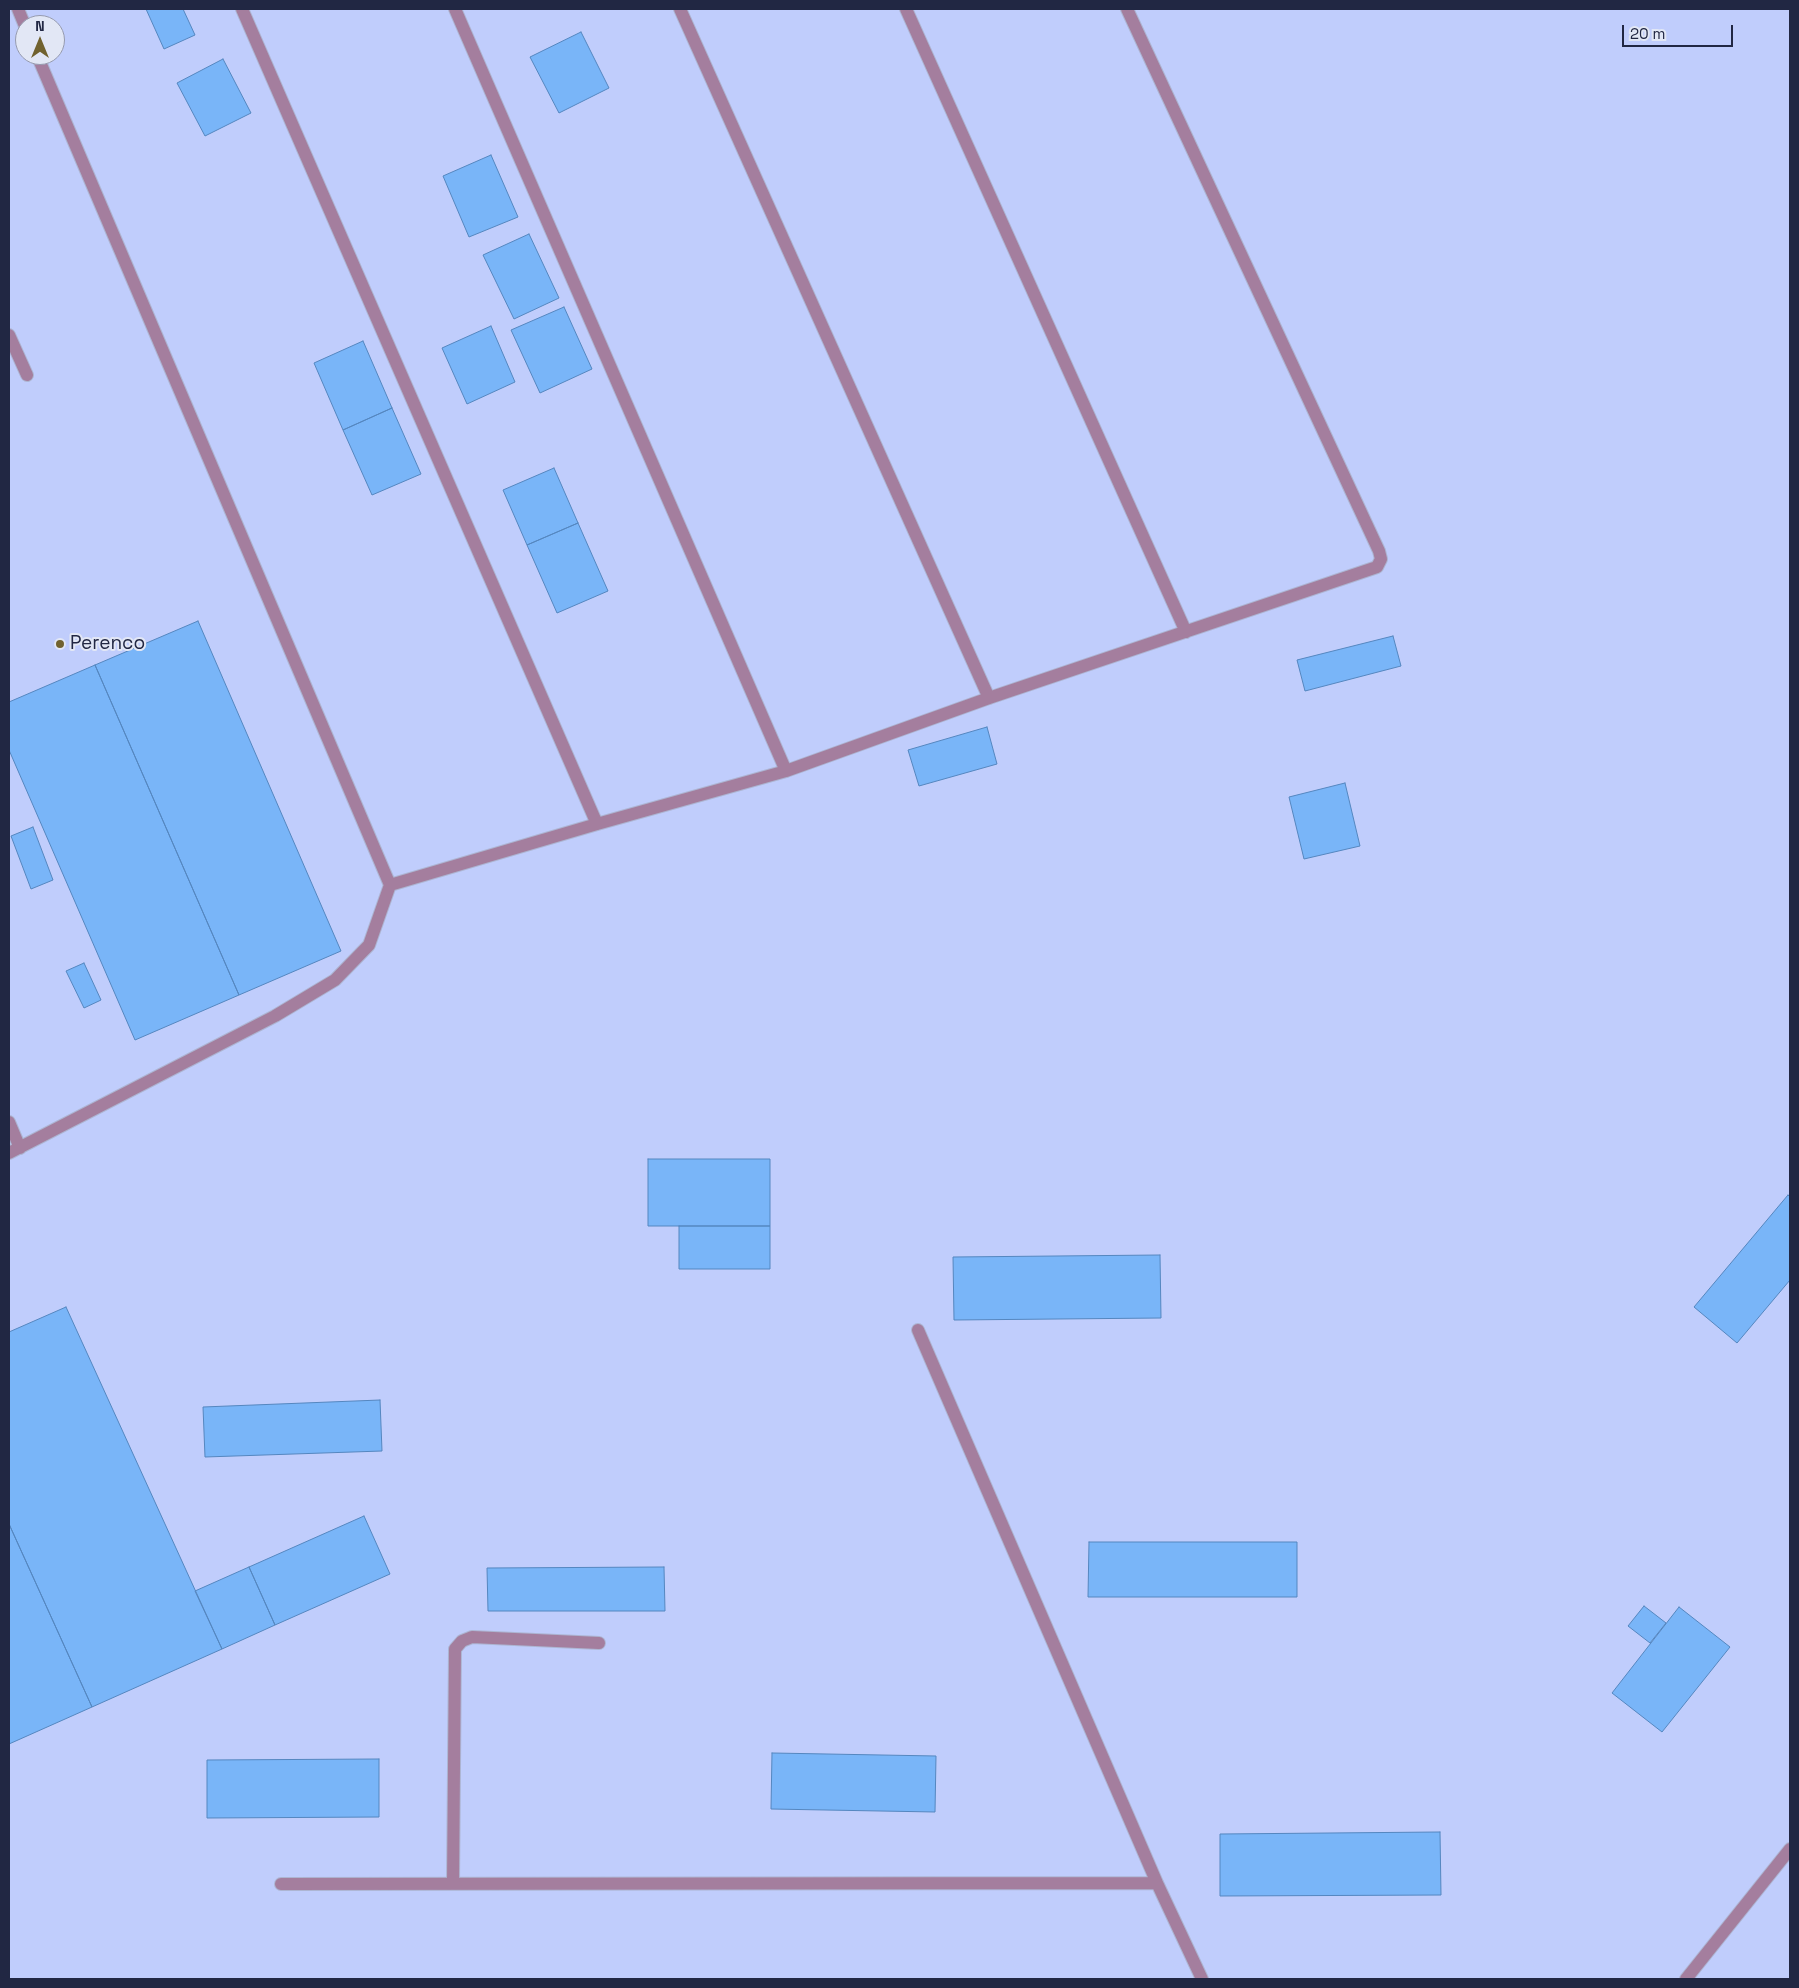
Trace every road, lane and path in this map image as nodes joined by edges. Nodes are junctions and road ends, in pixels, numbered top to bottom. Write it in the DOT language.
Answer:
graph roads {
  1 [pos="242,9"];
  2 [pos="455,9"];
  3 [pos="680,9"];
  4 [pos="906,9"];
  5 [pos="1127,9"];
  6 [pos="42,65"];
  7 [pos="9,335"];
  8 [pos="27,375"];
  9 [pos="1186,632"];
  10 [pos="989,698"];
  11 [pos="786,771"];
  12 [pos="597,824"];
  13 [pos="390,885"];
  14 [pos="9,1122"];
  15 [pos="14,1150"];
  16 [pos="918,1330"];
  17 [pos="599,1643"];
  18 [pos="1790,1849"];
  19 [pos="1157,1883"];
  20 [pos="281,1884"];
  21 [pos="453,1884"];
  22 [pos="1202,1979"];
  23 [pos="1686,1979"];
  1 -- 12 [label="street"];
  2 -- 11 [label="street"];
  3 -- 10 [label="street"];
  4 -- 9 [label="street"];
  5 -- 9 [label="street"];
  6 -- 13 [label="street"];
  7 -- 8 [label="street"];
  9 -- 10 [label="street"];
  10 -- 11 [label="street"];
  11 -- 12 [label="street"];
  12 -- 13 [label="street"];
  13 -- 15 [label="street"];
  14 -- 15 [label="street"];
  16 -- 19 [label="street"];
  17 -- 21 [label="street"];
  18 -- 23 [label="street"];
  19 -- 21 [label="street"];
  19 -- 22 [label="street"];
  20 -- 21 [label="street"];
}
